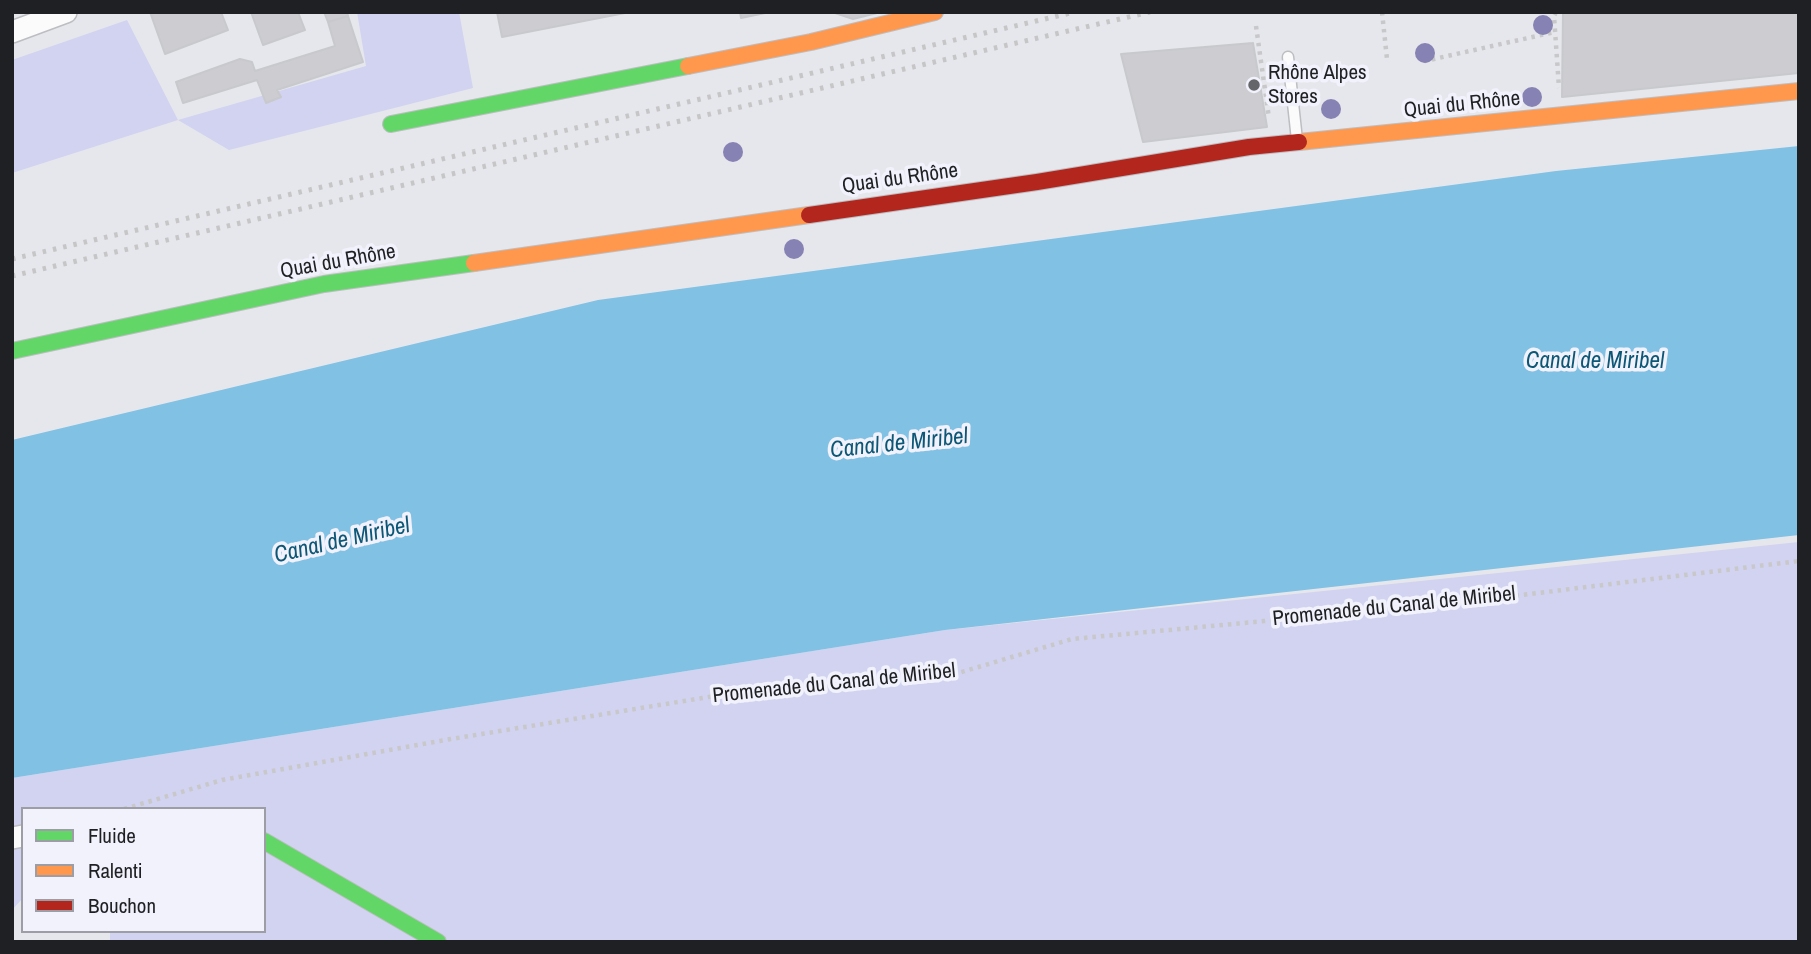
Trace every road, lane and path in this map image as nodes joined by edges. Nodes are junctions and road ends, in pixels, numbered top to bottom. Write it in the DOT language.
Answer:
graph roads {
  1 [pos="66,12"];
  2 [pos="936,12"];
  3 [pos="1381,12"];
  4 [pos="1556,12"];
  5 [pos="23,23"];
  6 [pos="1256,26"];
  7 [pos="1555,32"];
  8 [pos="1417,55"];
  9 [pos="1288,57"];
  10 [pos="1387,59"];
  11 [pos="1799,91"];
  12 [pos="1560,101"];
  13 [pos="391,124"];
  14 [pos="1270,131"];
  15 [pos="1298,143"];
  16 [pos="12,351"];
  17 [pos="1799,561"];
  18 [pos="131,807"];
  19 [pos="266,842"];
  20 [pos="438,942"];
  1 -- 5 [label="street"];
  2 -- 13 [label="street"];
  3 -- 10 [label="path"];
  4 -- 7 [label="path"];
  6 -- 14 [label="path"];
  7 -- 8 [label="path"];
  7 -- 12 [label="path"];
  9 -- 15 [label="lane"];
  11 -- 15 [label="street, Quai du Rhône"];
  15 -- 16 [label="street, Quai du Rhône"];
  17 -- 18 [label="path, Promenade du Canal de Miribel"];
  19 -- 20 [label="street"];
}
